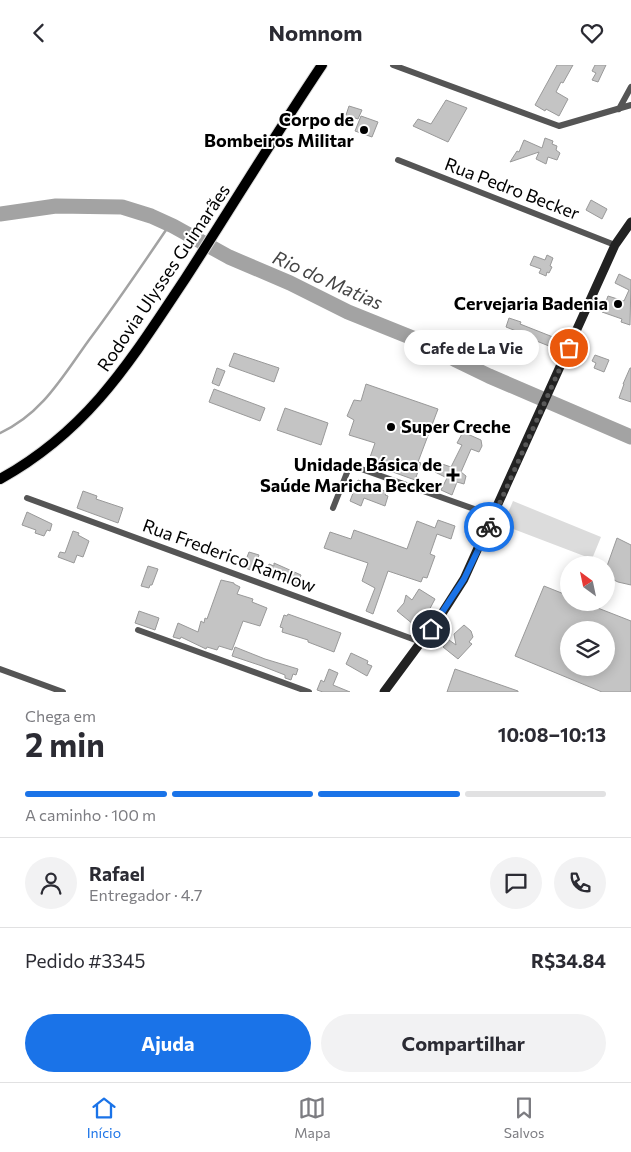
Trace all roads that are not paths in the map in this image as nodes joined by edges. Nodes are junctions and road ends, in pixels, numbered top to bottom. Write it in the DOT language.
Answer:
graph roads {
  1 [pos="322,65"];
  2 [pos="393,65"];
  3 [pos="631,87"];
  4 [pos="631,105"];
  5 [pos="619,109"];
  6 [pos="398,161"];
  7 [pos="631,222"];
  8 [pos="615,245"];
  9 [pos="0,479"];
  10 [pos="27,498"];
  11 [pos="333,508"];
  12 [pos="494,516"];
  13 [pos="138,630"];
  14 [pos="421,642"];
  15 [pos="0,669"];
  16 [pos="63,692"];
  17 [pos="309,692"];
  18 [pos="384,692"];
  1 -- 9 [label="highway, Rodovia Ulysses Guimarães"];
  2 -- 5 [label="street"];
  3 -- 5 [label="street"];
  4 -- 5 [label="street"];
  6 -- 8 [label="street, Rua Pedro Becker"];
  7 -- 8 [label="main road"];
  8 -- 12 [label="main road"];
  10 -- 14 [label="street, Rua Frederico Ramlow"];
  11 -- 12 [label="street"];
  12 -- 14 [label="main road"];
  13 -- 17 [label="street"];
  14 -- 18 [label="main road"];
  15 -- 16 [label="street"];
}
